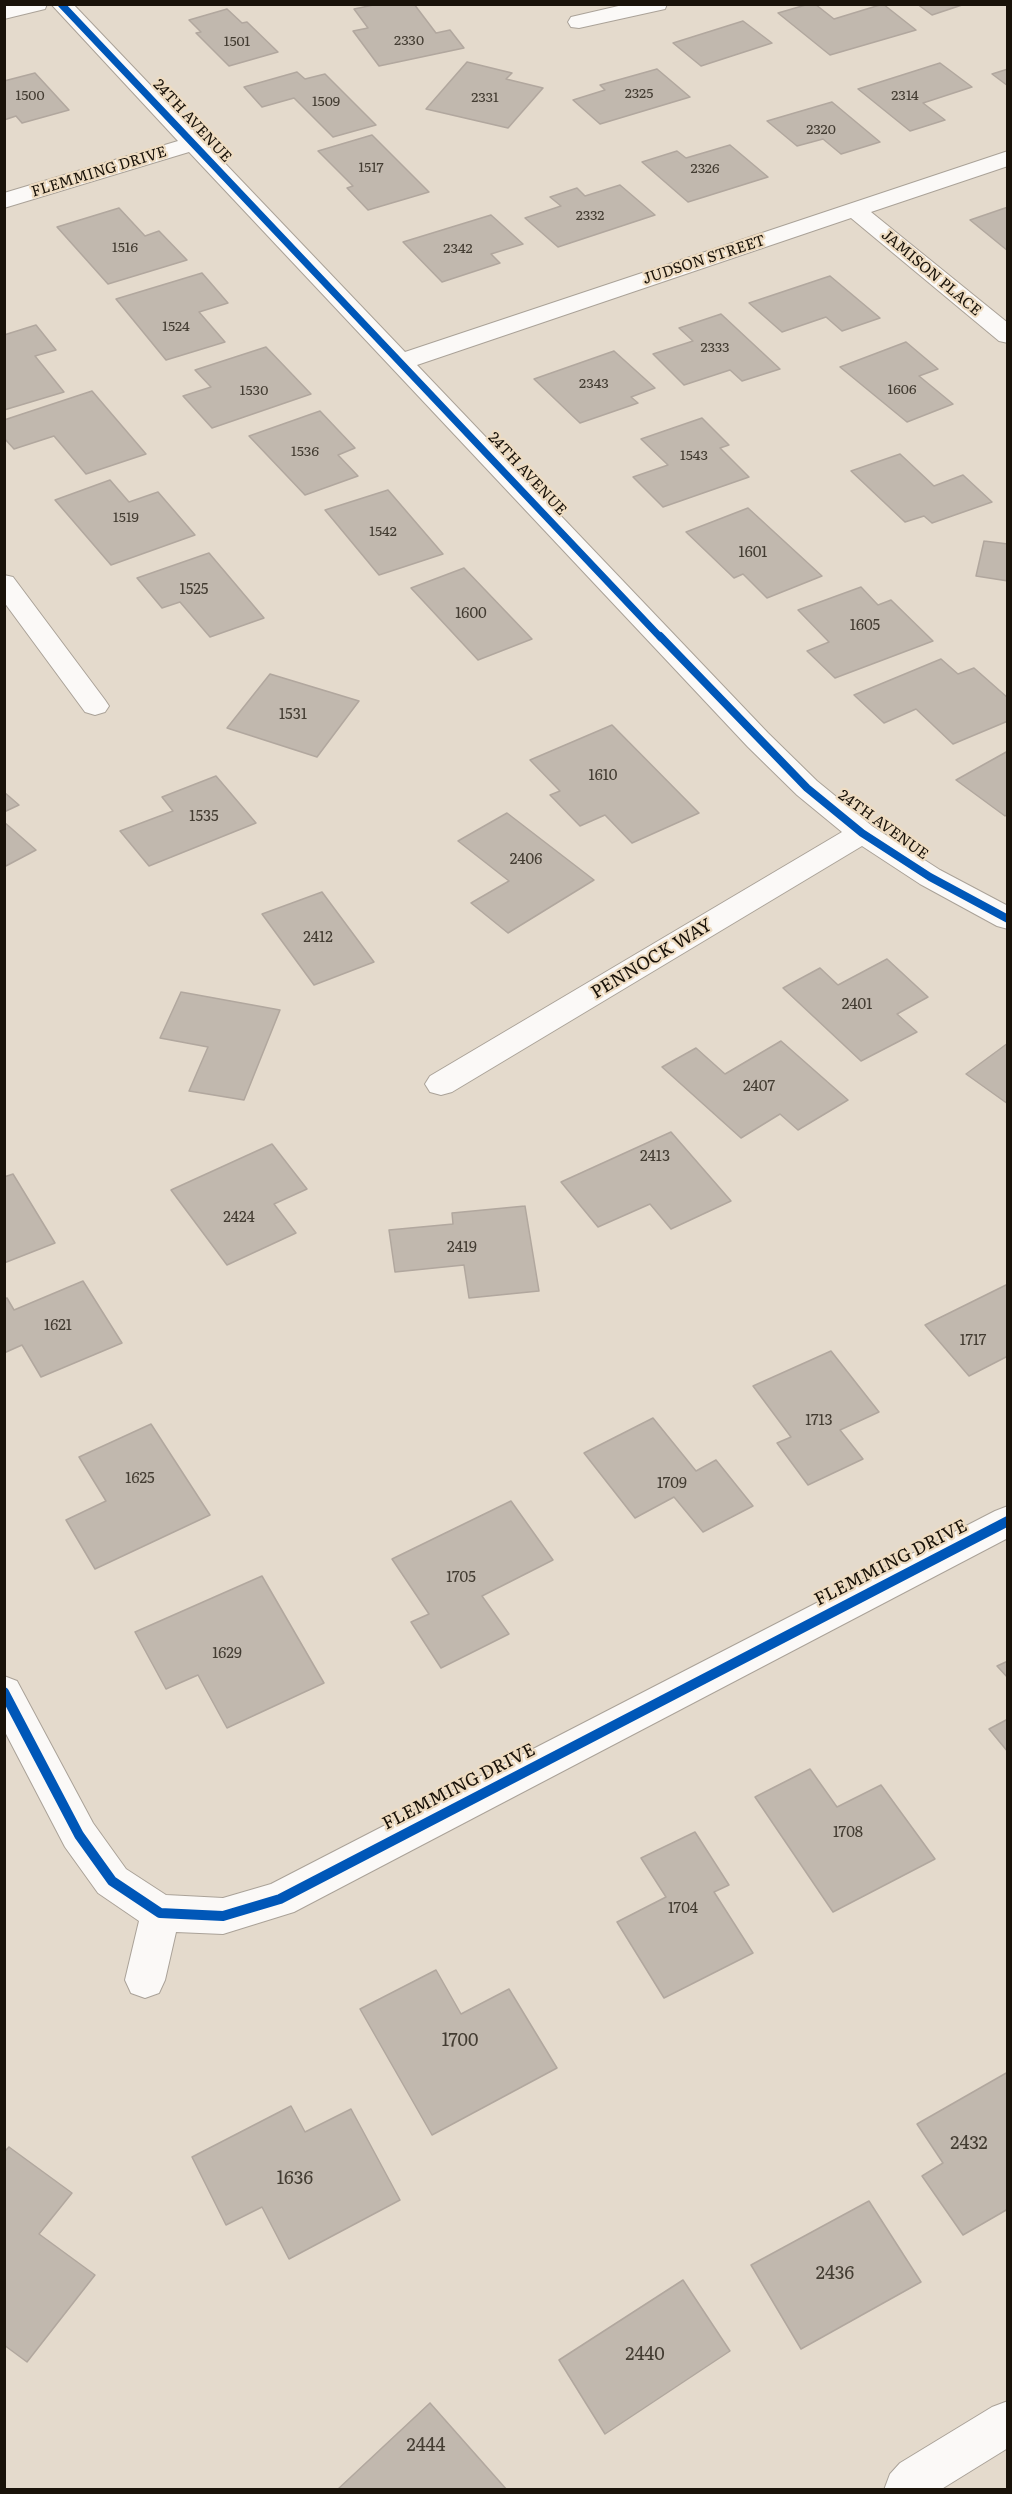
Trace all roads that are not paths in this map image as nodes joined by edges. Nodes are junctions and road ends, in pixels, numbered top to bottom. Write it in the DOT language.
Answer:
graph roads {
  1 [pos="38,4"];
  2 [pos="62,4"];
  3 [pos="657,4"];
  4 [pos="4,13"];
  5 [pos="579,22"];
  6 [pos="193,144"];
  7 [pos="1008,158"];
  8 [pos="4,201"];
  9 [pos="855,210"];
  10 [pos="1008,336"];
  11 [pos="400,362"];
  12 [pos="4,583"];
  13 [pos="95,706"];
  14 [pos="862,833"];
  15 [pos="1008,919"];
  16 [pos="441,1084"];
  17 [pos="1008,1521"];
  18 [pos="4,1692"];
  19 [pos="160,1913"];
  20 [pos="145,1980"];
  21 [pos="1008,2423"];
  22 [pos="906,2490"];
  1 -- 4 [label="street"];
  2 -- 6 [label="street, 24TH AVENUE"];
  3 -- 5 [label="street"];
  6 -- 8 [label="street, FLEMMING DRIVE"];
  6 -- 11 [label="street, 24TH AVENUE"];
  7 -- 9 [label="street, JUDSON STREET"];
  9 -- 10 [label="street, JAMISON PLACE"];
  9 -- 11 [label="street, JUDSON STREET"];
  11 -- 14 [label="street, 24TH AVENUE"];
  12 -- 13 [label="street"];
  14 -- 15 [label="street, 24TH AVENUE"];
  14 -- 16 [label="street, PENNOCK WAY"];
  17 -- 19 [label="street, FLEMMING DRIVE"];
  18 -- 19 [label="street"];
  19 -- 20 [label="street"];
  21 -- 22 [label="street"];
}
